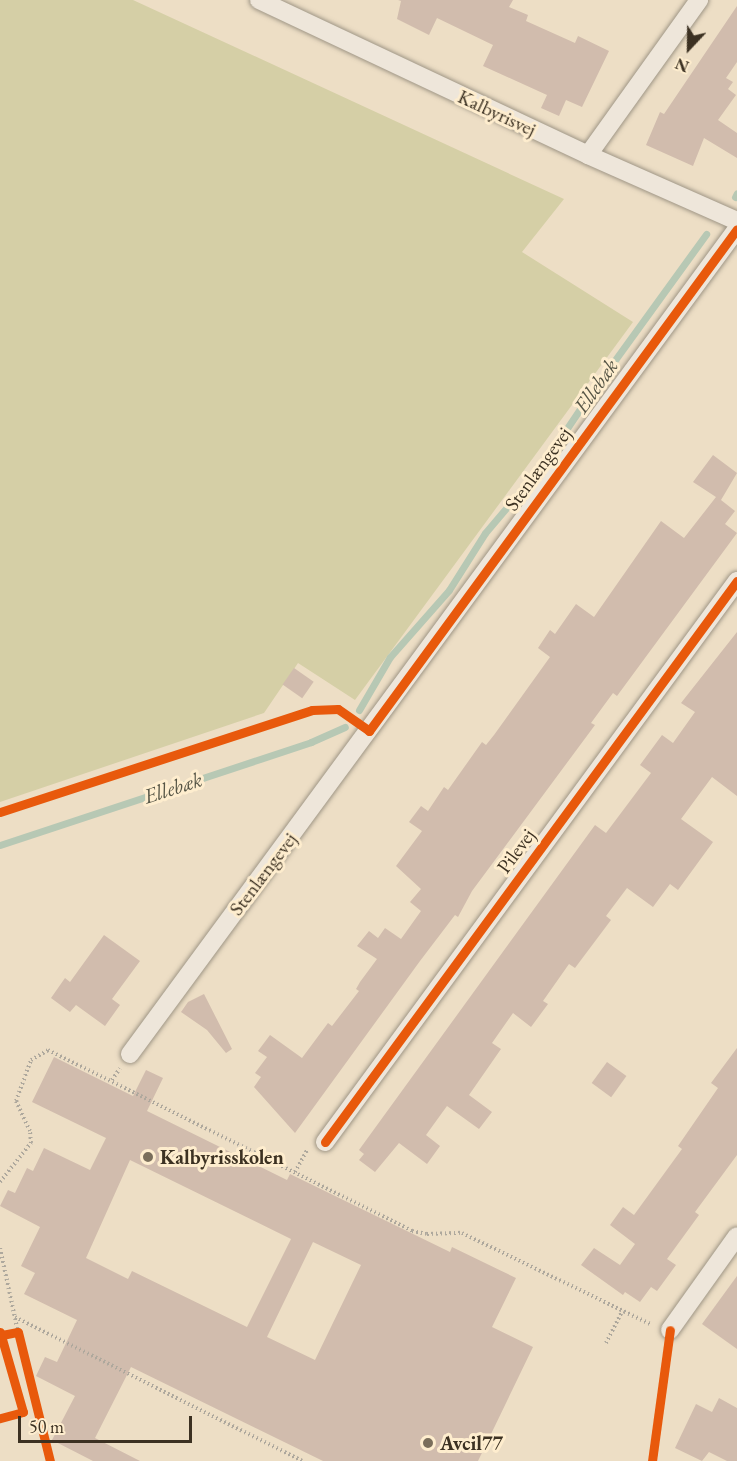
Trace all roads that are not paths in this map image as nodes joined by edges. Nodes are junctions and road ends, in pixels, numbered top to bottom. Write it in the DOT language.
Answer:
graph roads {
  1 [pos="259,0"];
  2 [pos="699,0"];
  3 [pos="294,7"];
  4 [pos="588,155"];
  5 [pos="737,221"];
  6 [pos="737,230"];
  7 [pos="737,581"];
  8 [pos="129,1054"];
  9 [pos="325,1142"];
  10 [pos="737,1236"];
  11 [pos="670,1330"];
  1 -- 3 [label="street, Kalbyrisvej"];
  2 -- 4 [label="street"];
  3 -- 4 [label="street, Kalbyrisvej"];
  4 -- 5 [label="street, Kalbyrisvej"];
  6 -- 8 [label="street, Stenlængevej"];
  7 -- 9 [label="street, Pilevej"];
  10 -- 11 [label="street"];
}
